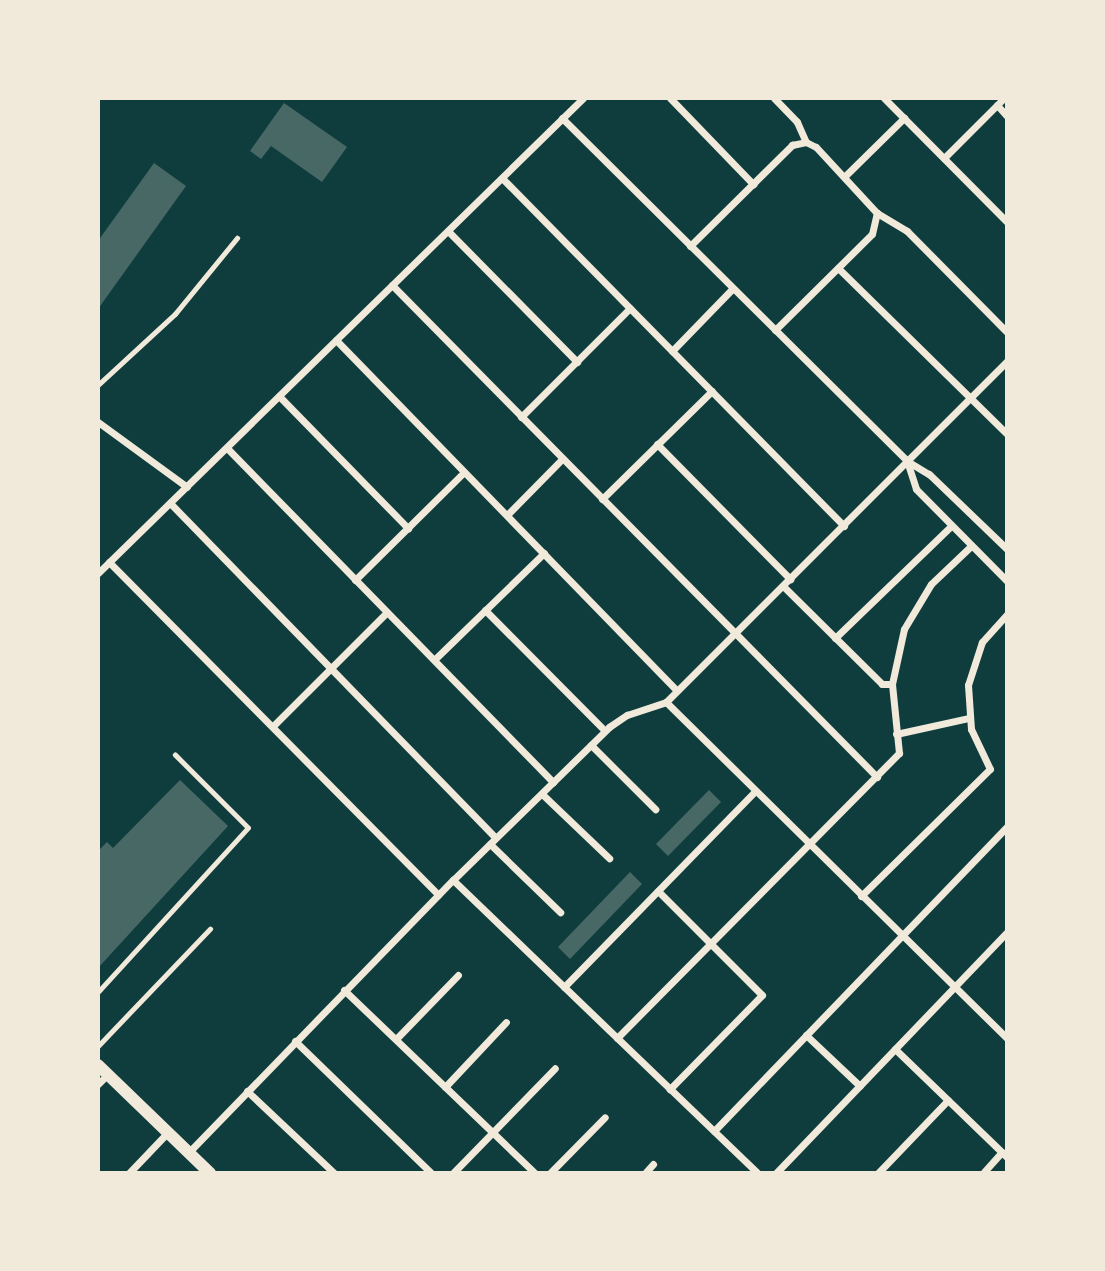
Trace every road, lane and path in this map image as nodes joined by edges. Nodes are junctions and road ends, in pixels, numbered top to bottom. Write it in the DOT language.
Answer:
graph roads {
  1 [pos="583,98"];
  2 [pos="670,98"];
  3 [pos="774,98"];
  4 [pos="884,98"];
  5 [pos="1004,98"];
  6 [pos="997,105"];
  7 [pos="1007,116"];
  8 [pos="562,118"];
  9 [pos="904,118"];
  10 [pos="806,142"];
  11 [pos="944,158"];
  12 [pos="845,176"];
  13 [pos="502,178"];
  14 [pos="753,184"];
  15 [pos="877,213"];
  16 [pos="1007,222"];
  17 [pos="448,231"];
  18 [pos="237,239"];
  19 [pos="690,246"];
  20 [pos="838,268"];
  21 [pos="392,285"];
  22 [pos="732,289"];
  23 [pos="630,309"];
  24 [pos="775,330"];
  25 [pos="1007,332"];
  26 [pos="336,340"];
  27 [pos="672,351"];
  28 [pos="1007,361"];
  29 [pos="577,362"];
  30 [pos="98,385"];
  31 [pos="712,391"];
  32 [pos="279,396"];
  33 [pos="970,398"];
  34 [pos="521,417"];
  35 [pos="98,422"];
  36 [pos="1007,434"];
  37 [pos="657,444"];
  38 [pos="227,448"];
  39 [pos="562,459"];
  40 [pos="907,461"];
  41 [pos="464,472"];
  42 [pos="187,487"];
  43 [pos="602,499"];
  44 [pos="170,503"];
  45 [pos="507,515"];
  46 [pos="844,526"];
  47 [pos="951,526"];
  48 [pos="408,528"];
  49 [pos="971,546"];
  50 [pos="1007,549"];
  51 [pos="544,553"];
  52 [pos="109,562"];
  53 [pos="98,573"];
  54 [pos="790,579"];
  55 [pos="355,580"];
  56 [pos="1007,581"];
  57 [pos="783,586"];
  58 [pos="485,610"];
  59 [pos="387,612"];
  60 [pos="1007,614"];
  61 [pos="733,636"];
  62 [pos="835,638"];
  63 [pos="435,659"];
  64 [pos="330,668"];
  65 [pos="892,684"];
  66 [pos="677,691"];
  67 [pos="666,702"];
  68 [pos="969,719"];
  69 [pos="273,726"];
  70 [pos="606,731"];
  71 [pos="896,734"];
  72 [pos="591,745"];
  73 [pos="175,755"];
  74 [pos="877,777"];
  75 [pos="553,782"];
  76 [pos="755,791"];
  77 [pos="542,794"];
  78 [pos="655,809"];
  79 [pos="1007,826"];
  80 [pos="496,838"];
  81 [pos="490,844"];
  82 [pos="810,846"];
  83 [pos="609,858"];
  84 [pos="453,880"];
  85 [pos="657,891"];
  86 [pos="438,895"];
  87 [pos="860,896"];
  88 [pos="560,912"];
  89 [pos="210,929"];
  90 [pos="1007,932"];
  91 [pos="902,937"];
  92 [pos="710,943"];
  93 [pos="458,975"];
  94 [pos="564,987"];
  95 [pos="955,989"];
  96 [pos="344,990"];
  97 [pos="98,992"];
  98 [pos="506,1022"];
  99 [pos="806,1035"];
  100 [pos="617,1038"];
  101 [pos="1007,1038"];
  102 [pos="396,1039"];
  103 [pos="295,1041"];
  104 [pos="98,1046"];
  105 [pos="895,1049"];
  106 [pos="555,1069"];
  107 [pos="103,1070"];
  108 [pos="98,1084"];
  109 [pos="860,1086"];
  110 [pos="445,1087"];
  111 [pos="670,1089"];
  112 [pos="247,1091"];
  113 [pos="948,1100"];
  114 [pos="604,1117"];
  115 [pos="714,1131"];
  116 [pos="168,1132"];
  117 [pos="492,1132"];
  118 [pos="189,1152"];
  119 [pos="1005,1155"];
  120 [pos="653,1164"];
  121 [pos="129,1173"];
  122 [pos="210,1173"];
  123 [pos="334,1173"];
  124 [pos="431,1173"];
  125 [pos="453,1173"];
  126 [pos="535,1173"];
  127 [pos="550,1173"];
  128 [pos="645,1173"];
  129 [pos="758,1173"];
  130 [pos="776,1173"];
  131 [pos="878,1173"];
  132 [pos="983,1173"];
  1 -- 8 [label="street"];
  2 -- 14 [label="street"];
  3 -- 10 [label="street"];
  4 -- 9 [label="street"];
  5 -- 6 [label="street"];
  6 -- 7 [label="street"];
  6 -- 11 [label="street"];
  8 -- 13 [label="street"];
  8 -- 19 [label="street"];
  9 -- 11 [label="street"];
  9 -- 12 [label="street"];
  10 -- 12 [label="street"];
  10 -- 14 [label="street"];
  11 -- 16 [label="street"];
  12 -- 15 [label="street"];
  13 -- 17 [label="street"];
  13 -- 23 [label="street"];
  14 -- 19 [label="street"];
  15 -- 20 [label="street"];
  15 -- 25 [label="street"];
  17 -- 21 [label="street"];
  17 -- 29 [label="street"];
  18 -- 30 [label="lane"];
  19 -- 22 [label="street"];
  20 -- 24 [label="street"];
  20 -- 33 [label="street"];
  21 -- 26 [label="street"];
  21 -- 34 [label="street"];
  22 -- 24 [label="street"];
  22 -- 27 [label="street"];
  23 -- 27 [label="street"];
  23 -- 29 [label="street"];
  24 -- 40 [label="street"];
  26 -- 32 [label="street"];
  26 -- 41 [label="street"];
  27 -- 31 [label="street"];
  28 -- 33 [label="street"];
  29 -- 34 [label="street"];
  31 -- 37 [label="street"];
  31 -- 46 [label="street"];
  32 -- 38 [label="street"];
  32 -- 48 [label="street"];
  33 -- 36 [label="street"];
  33 -- 40 [label="street"];
  34 -- 39 [label="street"];
  35 -- 42 [label="street"];
  37 -- 43 [label="street"];
  37 -- 54 [label="street"];
  38 -- 42 [label="street"];
  38 -- 55 [label="street"];
  39 -- 43 [label="street"];
  39 -- 45 [label="street"];
  40 -- 46 [label="street"];
  40 -- 47 [label="street"];
  40 -- 50 [label="street"];
  41 -- 45 [label="street"];
  41 -- 48 [label="street"];
  42 -- 44 [label="street"];
  43 -- 61 [label="street"];
  44 -- 52 [label="street"];
  44 -- 64 [label="street"];
  45 -- 51 [label="street"];
  46 -- 54 [label="street"];
  47 -- 49 [label="street"];
  47 -- 62 [label="street"];
  48 -- 55 [label="street"];
  49 -- 56 [label="street"];
  49 -- 65 [label="street"];
  51 -- 58 [label="street"];
  51 -- 66 [label="street"];
  52 -- 53 [label="street"];
  52 -- 69 [label="street"];
  54 -- 57 [label="street"];
  55 -- 59 [label="street"];
  57 -- 61 [label="street"];
  57 -- 62 [label="street"];
  58 -- 63 [label="street"];
  58 -- 70 [label="street"];
  59 -- 63 [label="street"];
  59 -- 64 [label="street"];
  60 -- 68 [label="street"];
  61 -- 66 [label="street"];
  61 -- 74 [label="street"];
  62 -- 65 [label="street"];
  63 -- 75 [label="street"];
  64 -- 69 [label="street"];
  64 -- 80 [label="street"];
  65 -- 71 [label="street"];
  66 -- 67 [label="street"];
  67 -- 70 [label="street"];
  67 -- 76 [label="street"];
  68 -- 71 [label="street"];
  68 -- 87 [label="street"];
  69 -- 86 [label="street"];
  70 -- 72 [label="street"];
  71 -- 74 [label="street"];
  72 -- 75 [label="street"];
  72 -- 78 [label="street"];
  73 -- 97 [label="lane"];
  74 -- 82 [label="street"];
  75 -- 77 [label="street"];
  76 -- 82 [label="street"];
  76 -- 85 [label="street"];
  77 -- 80 [label="street"];
  77 -- 83 [label="street"];
  79 -- 91 [label="street"];
  80 -- 81 [label="street"];
  81 -- 84 [label="street"];
  81 -- 88 [label="street"];
  82 -- 87 [label="street"];
  82 -- 92 [label="street"];
  84 -- 86 [label="street"];
  84 -- 94 [label="street"];
  85 -- 92 [label="street"];
  85 -- 94 [label="street"];
  86 -- 96 [label="street"];
  87 -- 91 [label="street"];
  89 -- 104 [label="lane"];
  90 -- 95 [label="street"];
  91 -- 95 [label="street"];
  91 -- 99 [label="street"];
  92 -- 100 [label="street"];
  92 -- 111 [label="street"];
  93 -- 102 [label="street"];
  94 -- 100 [label="street"];
  95 -- 101 [label="street"];
  95 -- 105 [label="street"];
  96 -- 102 [label="street"];
  96 -- 103 [label="street"];
  98 -- 110 [label="street"];
  99 -- 109 [label="street"];
  99 -- 115 [label="street"];
  100 -- 111 [label="street"];
  102 -- 110 [label="street"];
  103 -- 112 [label="street"];
  103 -- 124 [label="street"];
  105 -- 109 [label="street"];
  105 -- 113 [label="street"];
  106 -- 117 [label="street"];
  107 -- 108 [label="street"];
  107 -- 116 [label="street"];
  109 -- 130 [label="street"];
  110 -- 117 [label="street"];
  111 -- 115 [label="street"];
  112 -- 118 [label="street"];
  112 -- 123 [label="street"];
  113 -- 119 [label="street"];
  113 -- 131 [label="street"];
  114 -- 127 [label="street"];
  115 -- 129 [label="street"];
  116 -- 118 [label="street"];
  116 -- 121 [label="street"];
  117 -- 125 [label="street"];
  117 -- 126 [label="street"];
  118 -- 122 [label="street"];
  119 -- 132 [label="street"];
  120 -- 128 [label="street"];
}
